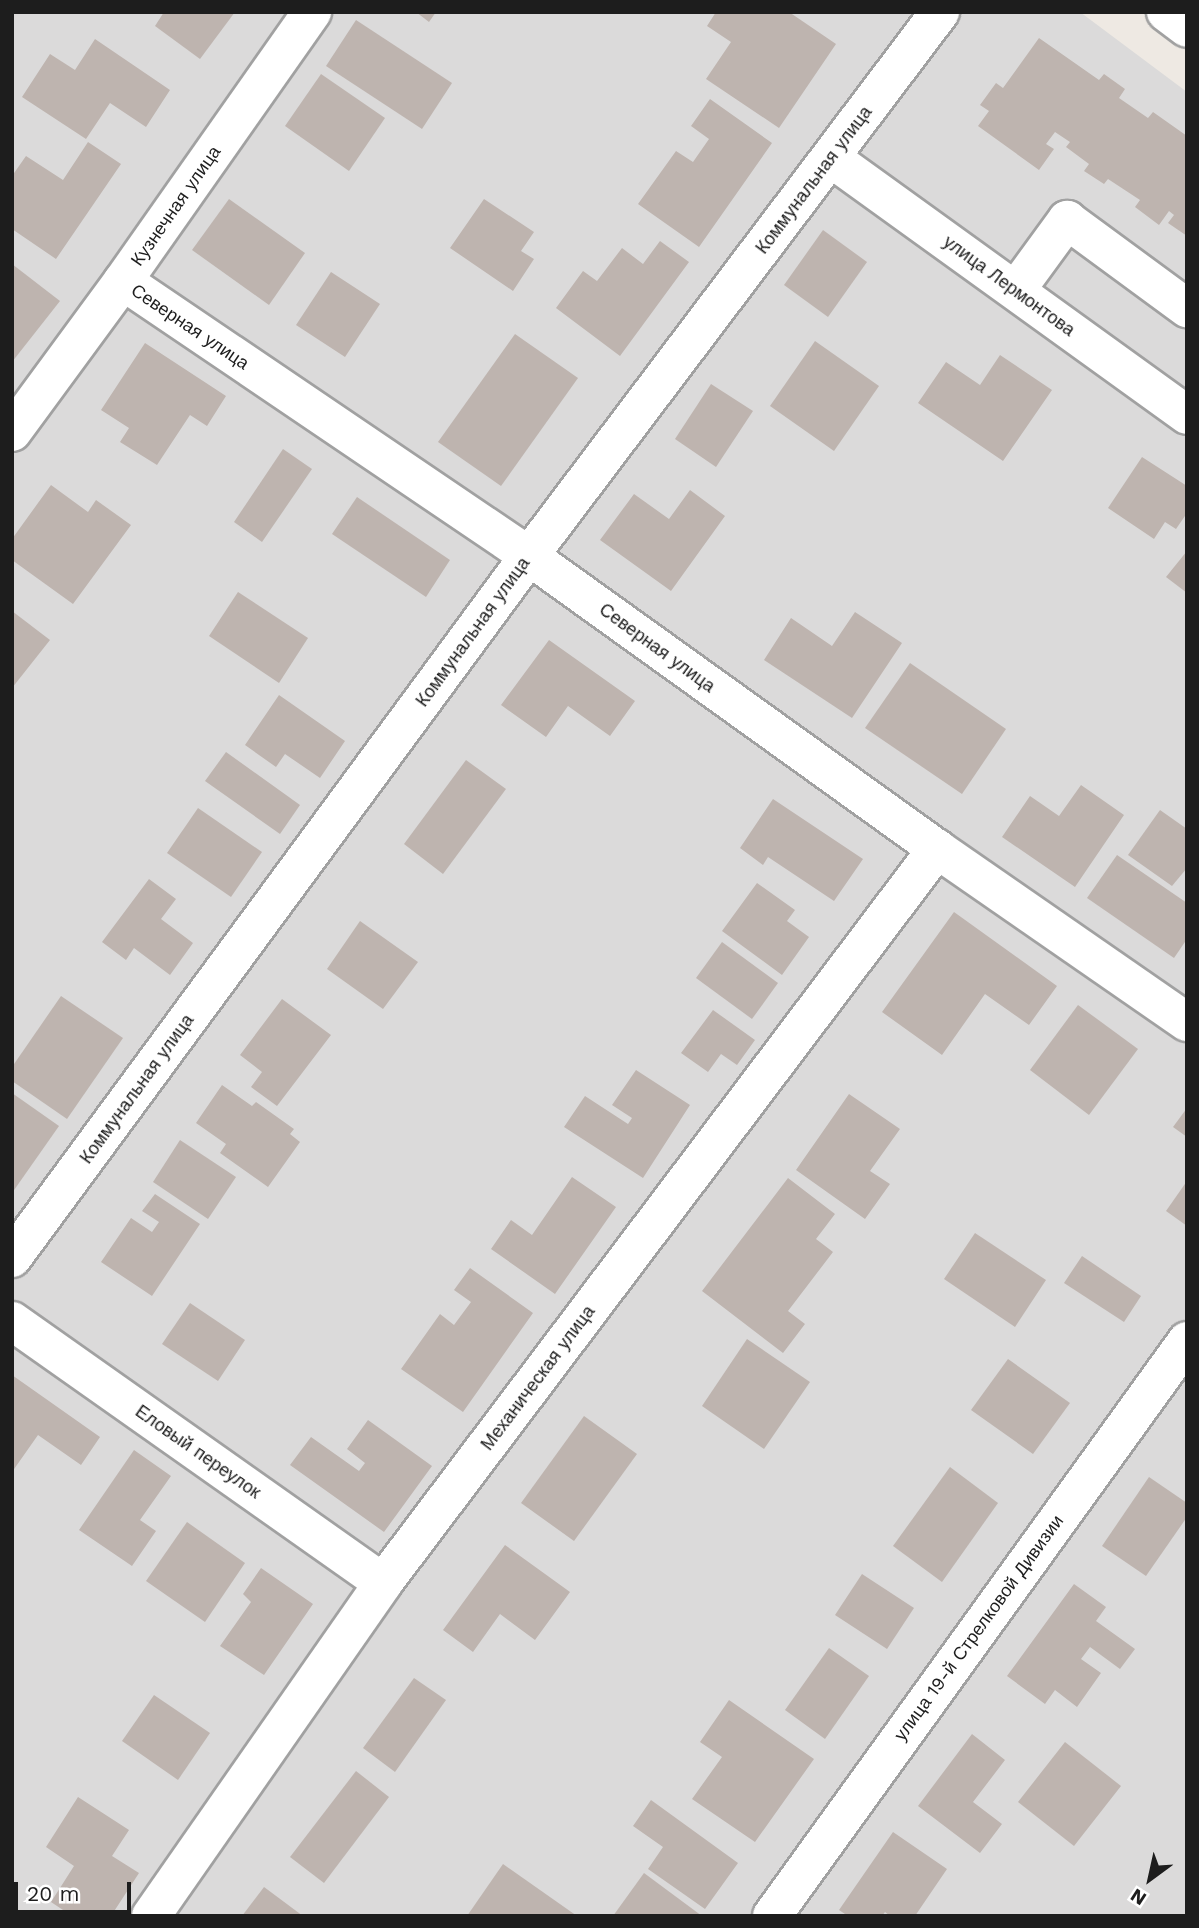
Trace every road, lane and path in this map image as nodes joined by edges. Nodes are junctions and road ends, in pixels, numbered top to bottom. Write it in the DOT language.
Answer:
graph roads {
  1 [pos="312,12"];
  2 [pos="940,12"];
  3 [pos="1166,12"];
  4 [pos="1187,28"];
  5 [pos="831,158"];
  6 [pos="123,281"];
  7 [pos="1016,290"];
  8 [pos="1187,308"];
  9 [pos="1187,415"];
  10 [pos="12,432"];
  11 [pos="529,556"];
  12 [pos="937,849"];
  13 [pos="1187,1022"];
  14 [pos="12,1258"];
  15 [pos="12,1321"];
  16 [pos="1187,1341"];
  17 [pos="383,1583"];
  18 [pos="150,1916"];
  19 [pos="772,1916"];
  1 -- 6 [label="street, Кузнечная улица"];
  2 -- 5 [label="street, Коммунальная улица"];
  3 -- 4 [label="street"];
  5 -- 7 [label="street, улица Лермонтова"];
  5 -- 11 [label="street, Коммунальная улица"];
  6 -- 10 [label="street, Кузнечная улица"];
  6 -- 11 [label="street, Северная улица"];
  7 -- 8 [label="street"];
  7 -- 9 [label="street, улица Лермонтова"];
  11 -- 12 [label="street, Северная улица"];
  11 -- 14 [label="street, Коммунальная улица"];
  12 -- 13 [label="street, Северная улица"];
  12 -- 17 [label="street, Механическая улица"];
  15 -- 17 [label="street, Еловый переулок"];
  16 -- 19 [label="street, улица 19-й Стрелковой Дивизии"];
  17 -- 18 [label="street, Механическая улица"];
}
